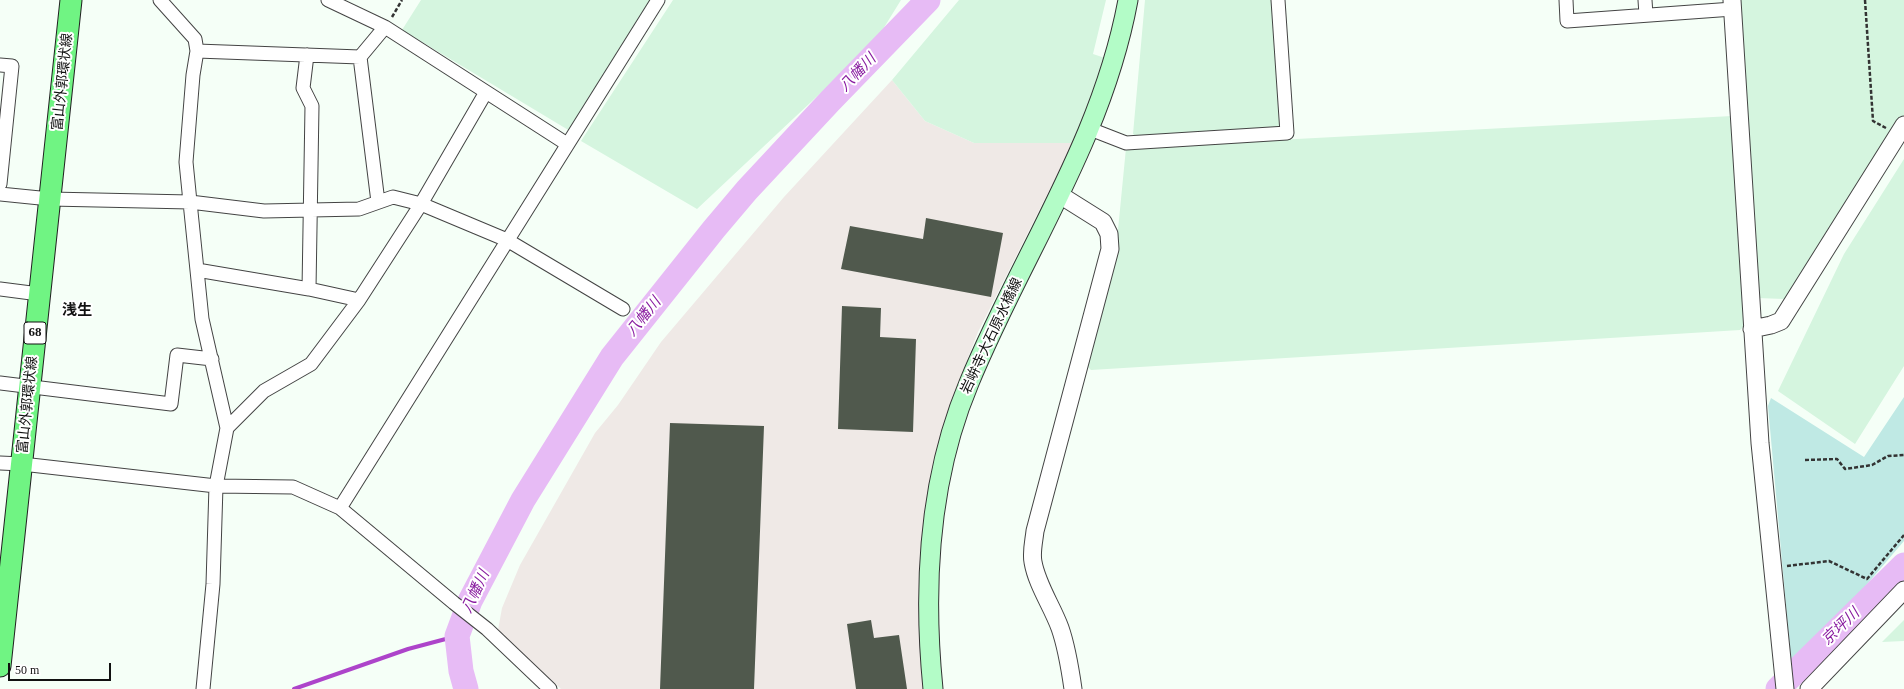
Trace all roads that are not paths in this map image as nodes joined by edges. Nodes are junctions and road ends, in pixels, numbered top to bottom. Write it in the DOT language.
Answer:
graph roads {
  1 [pos="71,0"];
  2 [pos="160,0"];
  3 [pos="328,0"];
  4 [pos="658,0"];
  5 [pos="1128,0"];
  6 [pos="1278,0"];
  7 [pos="1566,0"];
  8 [pos="1645,0"];
  9 [pos="1732,4"];
  10 [pos="1646,15"];
  11 [pos="385,27"];
  12 [pos="197,51"];
  13 [pos="307,55"];
  14 [pos="360,57"];
  15 [pos="0,65"];
  16 [pos="486,92"];
  17 [pos="1090,129"];
  18 [pos="1901,129"];
  19 [pos="567,144"];
  20 [pos="0,184"];
  21 [pos="0,194"];
  22 [pos="1060,195"];
  23 [pos="50,199"];
  24 [pos="190,202"];
  25 [pos="378,202"];
  26 [pos="420,204"];
  27 [pos="310,210"];
  28 [pos="507,240"];
  29 [pos="197,270"];
  30 [pos="0,289"];
  31 [pos="309,289"];
  32 [pos="39,294"];
  33 [pos="359,300"];
  34 [pos="623,308"];
  35 [pos="1752,329"];
  36 [pos="212,359"];
  37 [pos="0,383"];
  38 [pos="30,387"];
  39 [pos="227,428"];
  40 [pos="0,463"];
  41 [pos="22,464"];
  42 [pos="216,486"];
  43 [pos="340,508"];
  44 [pos="1904,590"];
  45 [pos="0,666"];
  46 [pos="203,689"];
  47 [pos="550,689"];
  48 [pos="933,689"];
  49 [pos="1073,689"];
  50 [pos="1785,689"];
  51 [pos="1809,689"];
  1 -- 23 [label="main road, 富山外郭環状線 / 68"];
  2 -- 12 [label="street"];
  3 -- 11 [label="street"];
  4 -- 19 [label="street"];
  5 -- 17 [label="main road, 岩峅寺大石原水橋線"];
  6 -- 17 [label="street"];
  7 -- 10 [label="street"];
  8 -- 10 [label="street"];
  9 -- 10 [label="street"];
  9 -- 35 [label="street"];
  11 -- 14 [label="street"];
  11 -- 16 [label="street"];
  12 -- 13 [label="street"];
  12 -- 24 [label="street"];
  13 -- 14 [label="street"];
  13 -- 27 [label="street"];
  14 -- 25 [label="street"];
  15 -- 20 [label="street"];
  16 -- 19 [label="street"];
  16 -- 26 [label="street"];
  17 -- 22 [label="main road, 岩峅寺大石原水橋線"];
  18 -- 35 [label="street"];
  19 -- 28 [label="street"];
  21 -- 23 [label="street"];
  22 -- 48 [label="main road, 岩峅寺大石原水橋線"];
  22 -- 49 [label="street"];
  23 -- 24 [label="street"];
  23 -- 32 [label="main road, 富山外郭環状線 / 68"];
  24 -- 27 [label="street"];
  24 -- 29 [label="street"];
  25 -- 26 [label="street"];
  25 -- 27 [label="street"];
  26 -- 28 [label="street"];
  26 -- 33 [label="street"];
  27 -- 31 [label="street"];
  28 -- 34 [label="street"];
  28 -- 43 [label="street"];
  29 -- 31 [label="street"];
  29 -- 36 [label="street"];
  30 -- 32 [label="street"];
  31 -- 33 [label="street"];
  32 -- 38 [label="main road, 富山外郭環状線 / 68"];
  33 -- 39 [label="street"];
  35 -- 50 [label="street"];
  36 -- 38 [label="street"];
  36 -- 39 [label="street"];
  37 -- 38 [label="street"];
  38 -- 41 [label="main road, 富山外郭環状線 / 68"];
  39 -- 42 [label="street"];
  40 -- 41 [label="street"];
  41 -- 42 [label="street"];
  41 -- 45 [label="main road, 富山外郭環状線 / 68"];
  42 -- 43 [label="street"];
  42 -- 46 [label="street"];
  43 -- 47 [label="street"];
  44 -- 51 [label="street"];
}
